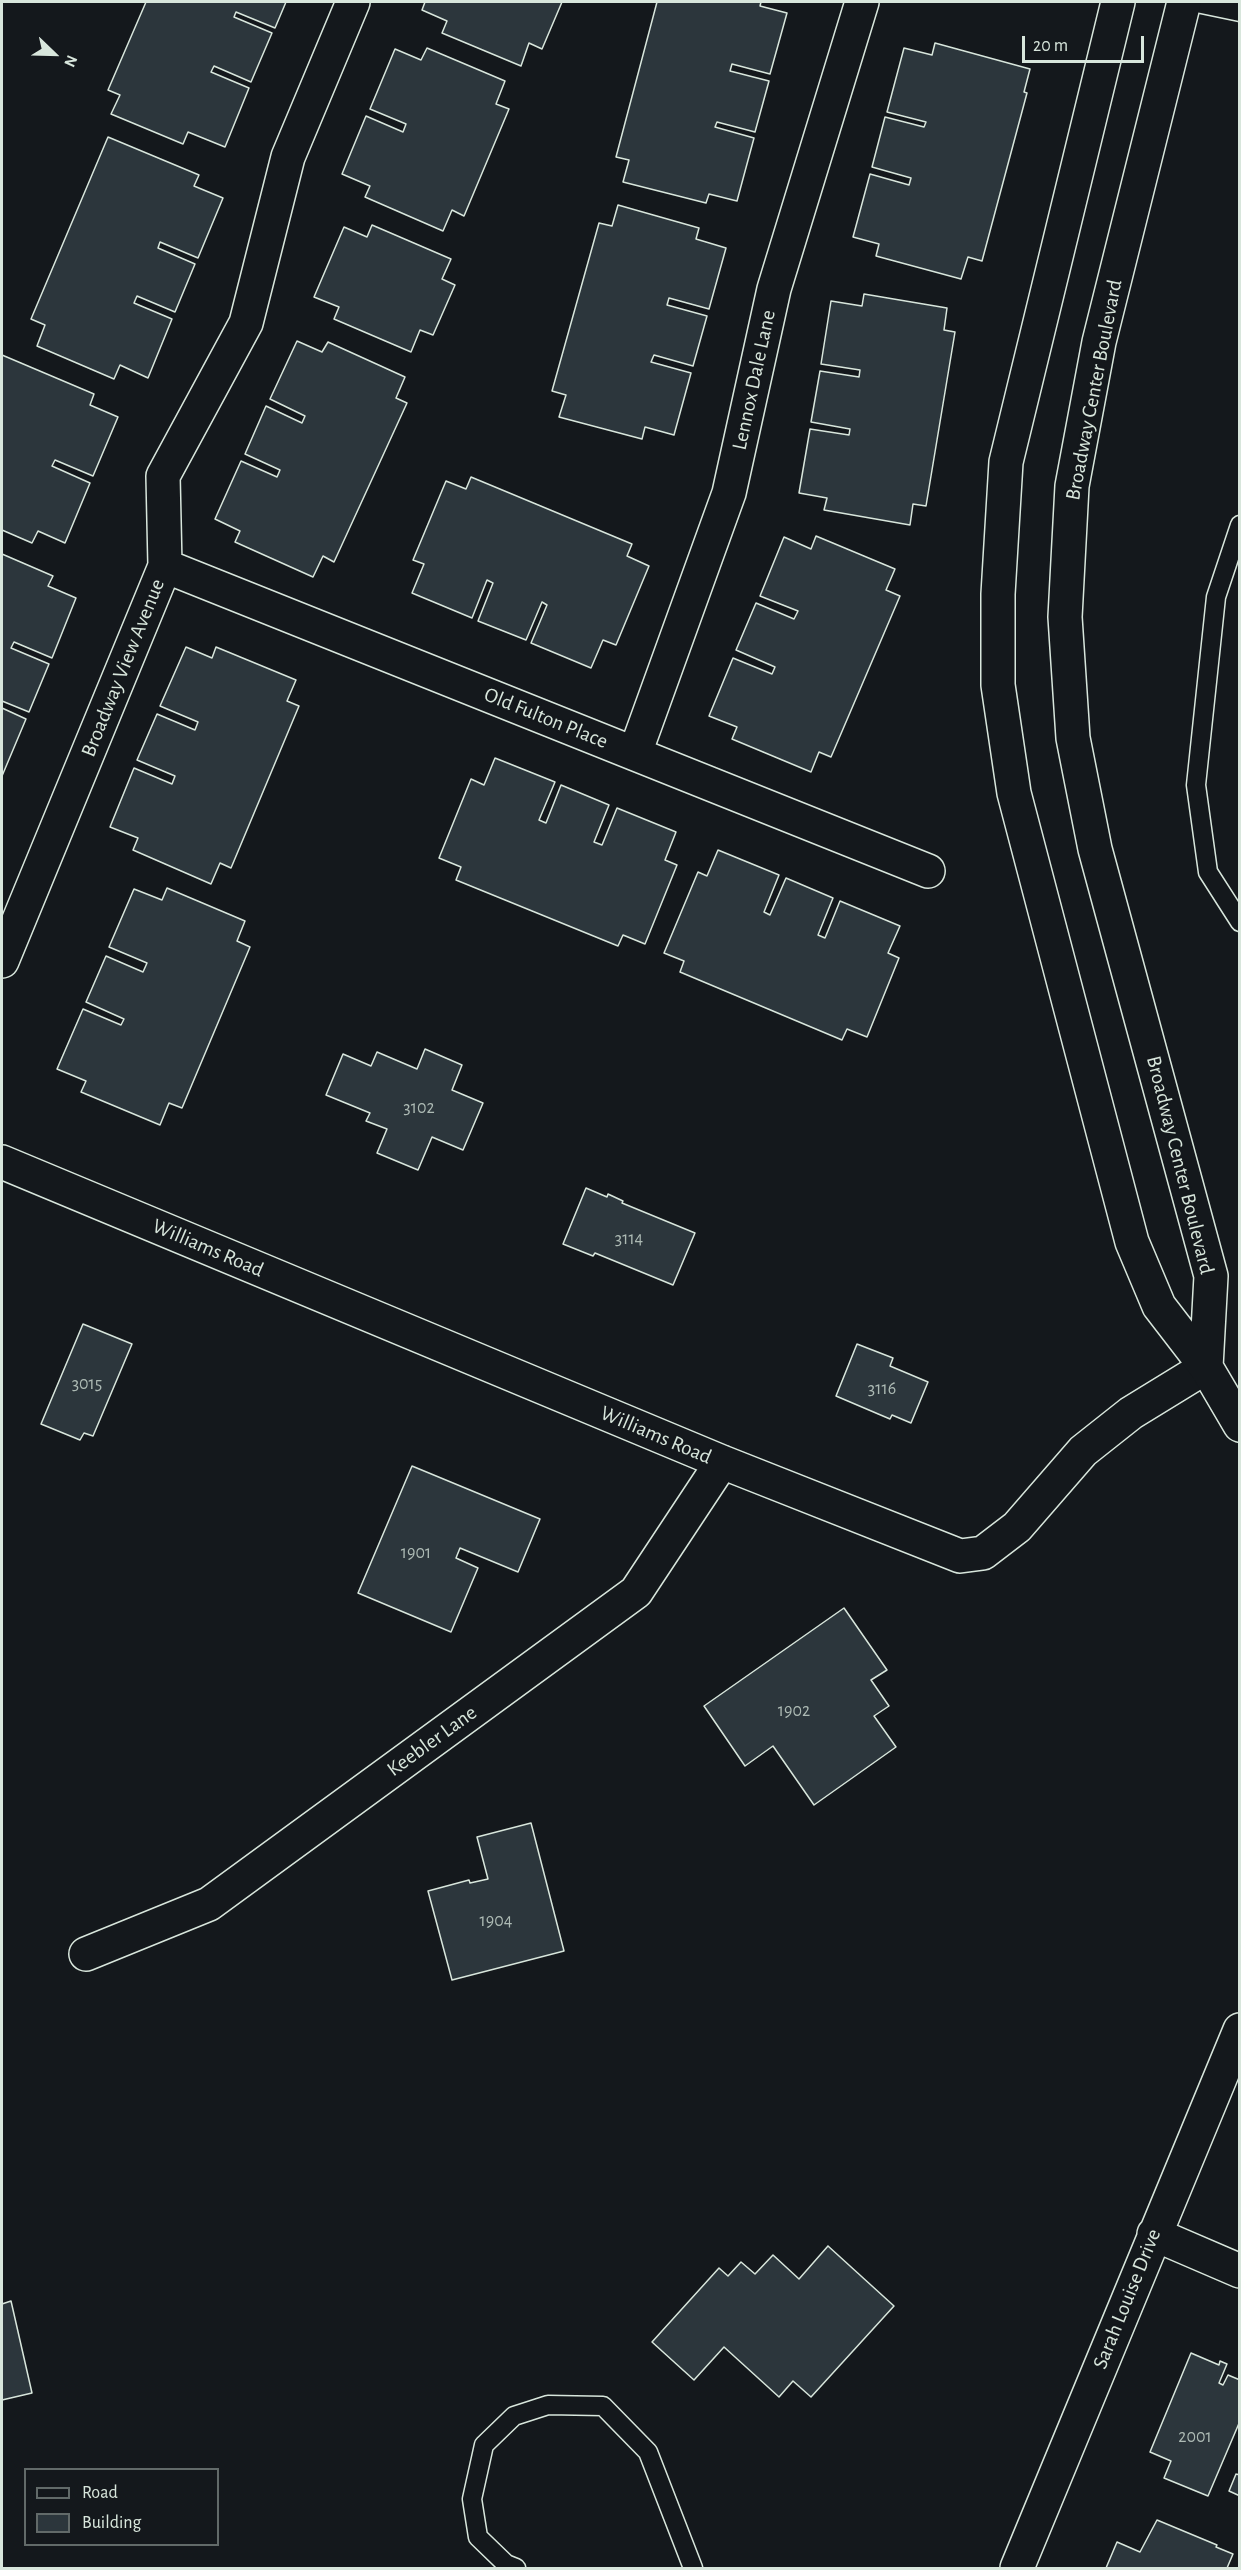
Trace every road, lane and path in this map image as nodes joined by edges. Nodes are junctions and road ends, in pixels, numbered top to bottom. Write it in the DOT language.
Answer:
graph roads {
  1 [pos="353,2"];
  2 [pos="862,2"];
  3 [pos="1118,2"];
  4 [pos="1184,2"];
  5 [pos="1192,2"];
  6 [pos="1239,12"];
  7 [pos="1239,525"];
  8 [pos="165,566"];
  9 [pos="635,753"];
  10 [pos="928,871"];
  11 [pos="1239,922"];
  12 [pos="2,961"];
  13 [pos="2,1162"];
  14 [pos="1206,1367"];
  15 [pos="1239,1425"];
  16 [pos="722,1462"];
  17 [pos="86,1954"];
  18 [pos="1239,2030"];
  19 [pos="1154,2234"];
  20 [pos="1239,2271"];
  21 [pos="516,2568"];
  22 [pos="693,2568"];
  23 [pos="1017,2568"];
  1 -- 8 [label="street, Broadway View Avenue"];
  2 -- 9 [label="street, Lennox Dale Lane"];
  3 -- 14 [label="street"];
  4 -- 14 [label="street, Broadway Center Boulevard"];
  5 -- 6 [label="lane"];
  7 -- 11 [label="lane"];
  8 -- 9 [label="street, Old Fulton Place"];
  8 -- 12 [label="street, Broadway View Avenue"];
  9 -- 10 [label="street, Old Fulton Place"];
  13 -- 16 [label="street, Williams Road"];
  14 -- 15 [label="street"];
  14 -- 16 [label="street, Williams Road"];
  16 -- 17 [label="street, Keebler Lane"];
  18 -- 19 [label="street, Sarah Louise Drive"];
  19 -- 20 [label="street"];
  19 -- 23 [label="street, Sarah Louise Drive"];
  21 -- 22 [label="lane"];
}
